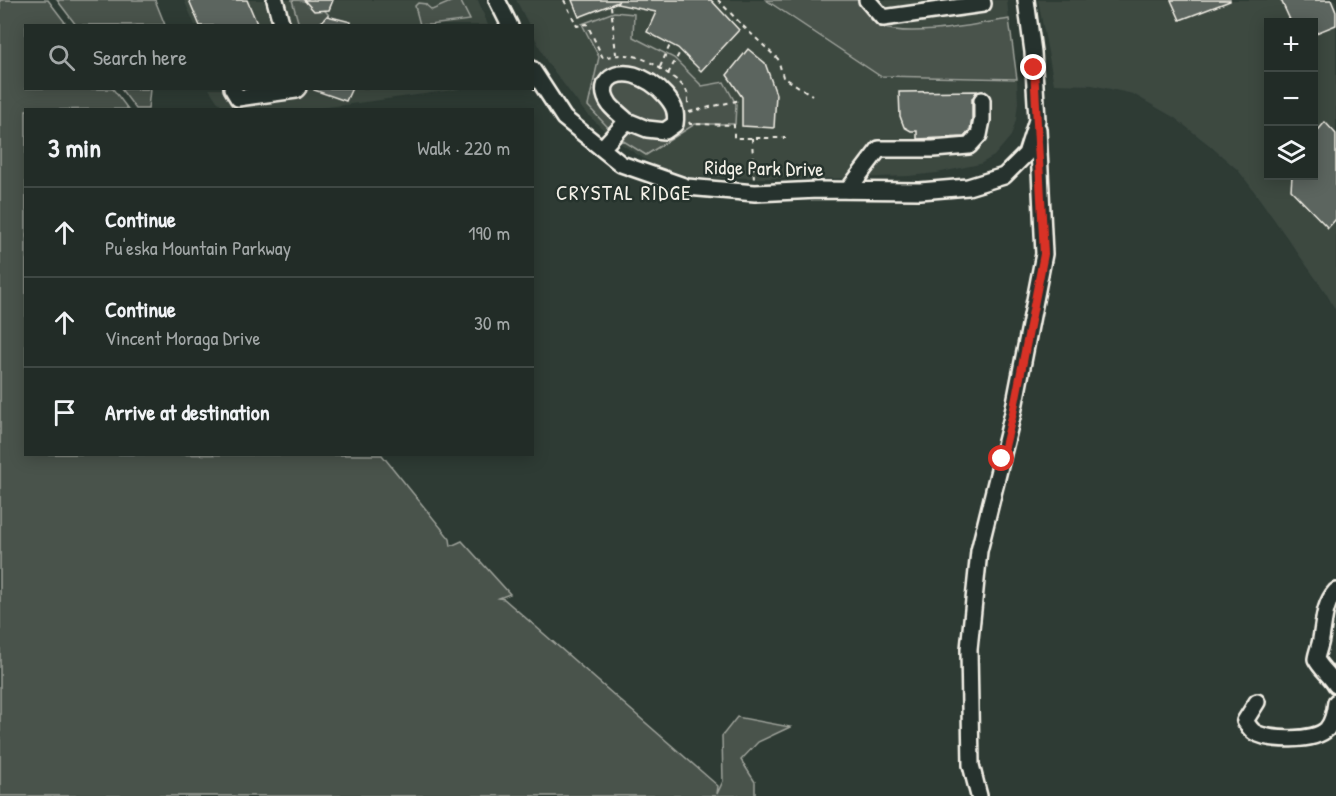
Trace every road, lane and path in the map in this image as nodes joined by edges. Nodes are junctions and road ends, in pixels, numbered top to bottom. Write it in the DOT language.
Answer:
graph roads {
  1 [pos="275,0"];
  2 [pos="497,0"];
  3 [pos="718,0"];
  4 [pos="867,0"];
  5 [pos="982,0"];
  6 [pos="1026,0"];
  7 [pos="611,6"];
  8 [pos="281,24"];
  9 [pos="509,24"];
  10 [pos="670,45"];
  11 [pos="680,52"];
  12 [pos="616,54"];
  13 [pos="660,69"];
  14 [pos="534,72"];
  15 [pos="668,74"];
  16 [pos="233,90"];
  17 [pos="296,90"];
  18 [pos="812,95"];
  19 [pos="982,100"];
  20 [pos="689,113"];
  21 [pos="1037,120"];
  22 [pos="627,121"];
  23 [pos="752,138"];
  24 [pos="786,138"];
  25 [pos="602,148"];
  26 [pos="848,190"];
  27 [pos="755,192"];
  28 [pos="1336,591"];
  29 [pos="1335,679"];
  30 [pos="1257,702"];
  31 [pos="1336,702"];
  32 [pos="979,796"];
  1 -- 8 [label="street"];
  2 -- 9 [label="street"];
  3 -- 18 [label="path"];
  4 -- 5 [label="street"];
  6 -- 21 [label="street"];
  7 -- 12 [label="path"];
  10 -- 13 [label="path"];
  11 -- 15 [label="path"];
  14 -- 25 [label="street, Ridge Park Drive"];
  16 -- 17 [label="street"];
  19 -- 26 [label="street"];
  20 -- 23 [label="path"];
  21 -- 26 [label="street, Ridge Park Drive"];
  21 -- 32 [label="street"];
  22 -- 22 [label="street"];
  22 -- 25 [label="street"];
  23 -- 24 [label="path"];
  23 -- 27 [label="path"];
  25 -- 27 [label="street, Ridge Park Drive"];
  26 -- 27 [label="street, Ridge Park Drive"];
  28 -- 29 [label="street"];
  30 -- 31 [label="street"];
}
